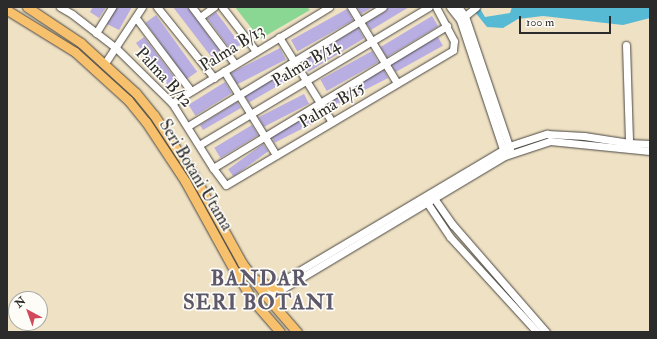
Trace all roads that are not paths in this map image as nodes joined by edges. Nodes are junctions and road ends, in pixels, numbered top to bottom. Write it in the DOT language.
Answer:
graph roads {
  1 [pos="27,7"];
  2 [pos="60,7"];
  3 [pos="76,7"];
  4 [pos="112,7"];
  5 [pos="142,7"];
  6 [pos="157,7"];
  7 [pos="192,7"];
  8 [pos="214,7"];
  9 [pos="222,7"];
  10 [pos="314,7"];
  11 [pos="329,7"];
  12 [pos="351,7"];
  13 [pos="383,7"];
  14 [pos="429,7"];
  15 [pos="436,7"];
  16 [pos="450,7"];
  17 [pos="458,7"];
  18 [pos="476,7"];
  19 [pos="7,10"];
  20 [pos="319,13"];
  21 [pos="72,14"];
  22 [pos="467,14"];
  23 [pos="200,17"];
  24 [pos="136,18"];
  25 [pos="360,22"];
  26 [pos="447,26"];
  27 [pos="96,33"];
  28 [pos="280,37"];
  29 [pos="372,41"];
  30 [pos="626,45"];
  31 [pos="116,48"];
  32 [pos="256,51"];
  33 [pos="295,61"];
  34 [pos="105,63"];
  35 [pos="235,64"];
  36 [pos="385,64"];
  37 [pos="224,71"];
  38 [pos="214,78"];
  39 [pos="306,80"];
  40 [pos="397,83"];
  41 [pos="191,91"];
  42 [pos="239,94"];
  43 [pos="172,103"];
  44 [pos="320,103"];
  45 [pos="251,113"];
  46 [pos="332,122"];
  47 [pos="188,126"];
  48 [pos="266,136"];
  49 [pos="502,136"];
  50 [pos="517,143"];
  51 [pos="629,143"];
  52 [pos="650,144"];
  53 [pos="199,145"];
  54 [pos="507,151"];
  55 [pos="650,151"];
  56 [pos="276,155"];
  57 [pos="491,155"];
  58 [pos="213,168"];
  59 [pos="226,185"];
  60 [pos="432,195"];
  61 [pos="425,199"];
  62 [pos="251,276"];
  63 [pos="239,278"];
  64 [pos="275,289"];
  65 [pos="265,295"];
  66 [pos="262,311"];
  67 [pos="280,313"];
  68 [pos="280,332"];
  69 [pos="297,332"];
  70 [pos="537,332"];
  71 [pos="546,332"];
  1 -- 34 [label="main road, Seri Botani Utama"];
  2 -- 21 [label="street, Palma B/12"];
  3 -- 21 [label="street"];
  4 -- 27 [label="street"];
  5 -- 24 [label="street"];
  6 -- 38 [label="street"];
  7 -- 23 [label="street"];
  8 -- 23 [label="street"];
  9 -- 32 [label="street"];
  10 -- 20 [label="street"];
  11 -- 20 [label="street, Palma B/13"];
  12 -- 25 [label="street"];
  13 -- 25 [label="street"];
  14 -- 29 [label="street, Palma B/14"];
  15 -- 26 [label="street"];
  16 -- 49 [label="street"];
  17 -- 22 [label="street"];
  18 -- 22 [label="street"];
  19 -- 63 [label="main road, Seri Botani Utama"];
  20 -- 28 [label="street, Palma B/13"];
  21 -- 27 [label="street, Palma B/12"];
  22 -- 49 [label="street"];
  23 -- 35 [label="street"];
  24 -- 31 [label="street"];
  24 -- 41 [label="street"];
  25 -- 29 [label="street"];
  25 -- 33 [label="street"];
  26 -- 36 [label="street"];
  26 -- 40 [label="street, Palma B/15"];
  27 -- 31 [label="street, Palma B/12"];
  28 -- 32 [label="street, Palma B/13"];
  28 -- 33 [label="street"];
  29 -- 36 [label="street"];
  29 -- 39 [label="street, Palma B/14"];
  30 -- 51 [label="street"];
  31 -- 34 [label="street"];
  31 -- 43 [label="street, Palma B/12"];
  32 -- 35 [label="street, Palma B/13"];
  33 -- 39 [label="street"];
  33 -- 42 [label="street"];
  34 -- 62 [label="main road, Seri Botani Utama"];
  35 -- 37 [label="street, Palma B/13"];
  36 -- 40 [label="street"];
  36 -- 44 [label="street"];
  37 -- 38 [label="street, Palma B/13"];
  37 -- 42 [label="street"];
  38 -- 41 [label="street, Palma B/13"];
  39 -- 44 [label="street"];
  39 -- 45 [label="street, Palma B/14"];
  40 -- 46 [label="street, Palma B/15"];
  41 -- 43 [label="street, Palma B/13"];
  42 -- 45 [label="street"];
  42 -- 47 [label="street"];
  43 -- 47 [label="street, Palma B/12"];
  44 -- 46 [label="street"];
  44 -- 48 [label="street"];
  45 -- 48 [label="street"];
  45 -- 53 [label="street, Palma B/14"];
  46 -- 56 [label="street, Palma B/15"];
  47 -- 53 [label="street, Palma B/12"];
  48 -- 56 [label="street"];
  48 -- 58 [label="street"];
  49 -- 50 [label="street"];
  49 -- 54 [label="street"];
  49 -- 57 [label="street"];
  50 -- 51 [label="street"];
  50 -- 54 [label="street"];
  51 -- 52 [label="street"];
  53 -- 58 [label="street, Palma B/12"];
  54 -- 55 [label="street"];
  54 -- 57 [label="street"];
  54 -- 60 [label="street"];
  56 -- 59 [label="street, Palma B/15"];
  57 -- 60 [label="street"];
  58 -- 59 [label="street, Palma B/12"];
  60 -- 61 [label="street"];
  60 -- 71 [label="street"];
  61 -- 64 [label="street"];
  61 -- 70 [label="street"];
  62 -- 64 [label="main road"];
  62 -- 65 [label="main road, Seri Botani Utama"];
  63 -- 65 [label="main road"];
  63 -- 66 [label="main road, Seri Botani Utama"];
  64 -- 65 [label="street"];
  64 -- 67 [label="main road"];
  65 -- 66 [label="main road"];
  65 -- 67 [label="main road, Seri Botani Utama"];
  66 -- 68 [label="main road, Seri Botani Utama"];
  67 -- 69 [label="main road, Seri Botani Utama"];
}
